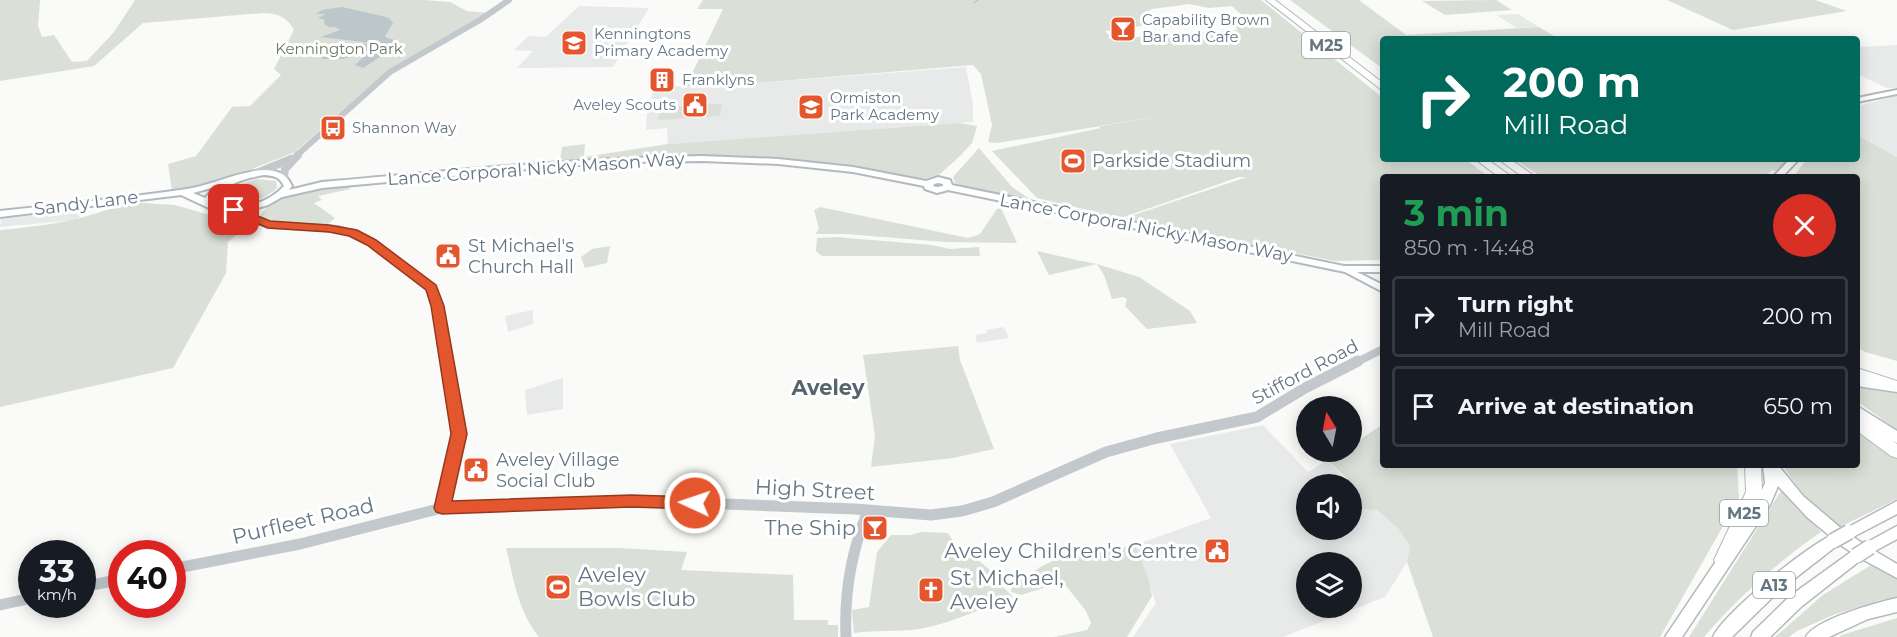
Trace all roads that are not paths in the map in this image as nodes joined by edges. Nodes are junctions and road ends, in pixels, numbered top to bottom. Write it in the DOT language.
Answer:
graph roads {
  1 [pos="509,0"];
  2 [pos="1270,0"];
  3 [pos="1281,0"];
  4 [pos="1380,76"];
  5 [pos="1380,86"];
  6 [pos="1897,92"];
  7 [pos="1860,99"];
  8 [pos="293,159"];
  9 [pos="1476,162"];
  10 [pos="1484,162"];
  11 [pos="1500,162"];
  12 [pos="1508,162"];
  13 [pos="1792,162"];
  14 [pos="1498,174"];
  15 [pos="1499,174"];
  16 [pos="1518,174"];
  17 [pos="1526,174"];
  18 [pos="1780,174"];
  19 [pos="249,176"];
  20 [pos="286,178"];
  21 [pos="231,181"];
  22 [pos="322,185"];
  23 [pos="172,193"];
  24 [pos="280,195"];
  25 [pos="269,201"];
  26 [pos="207,202"];
  27 [pos="234,210"];
  28 [pos="0,214"];
  29 [pos="254,217"];
  30 [pos="1344,269"];
  31 [pos="1380,270"];
  32 [pos="1380,287"];
  33 [pos="1380,350"];
  34 [pos="1860,369"];
  35 [pos="1860,375"];
  36 [pos="1897,380"];
  37 [pos="1860,382"];
  38 [pos="1897,387"];
  39 [pos="1860,412"];
  40 [pos="1860,425"];
  41 [pos="1897,438"];
  42 [pos="1137,443"];
  43 [pos="1897,452"];
  44 [pos="1753,468"];
  45 [pos="1770,468"];
  46 [pos="1772,468"];
  47 [pos="1897,507"];
  48 [pos="442,508"];
  49 [pos="868,511"];
  50 [pos="1897,532"];
  51 [pos="1723,560"];
  52 [pos="186,566"];
  53 [pos="1897,572"];
  54 [pos="1897,605"];
  55 [pos="846,637"];
  56 [pos="1673,637"];
  57 [pos="1721,637"];
  58 [pos="1759,637"];
  59 [pos="1814,637"];
  1 -- 8 [label="street"];
  2 -- 5 [label="highway, M25"];
  3 -- 4 [label="highway, M25"];
  6 -- 7 [label="main road"];
  8 -- 19 [label="street"];
  8 -- 20 [label="street"];
  9 -- 14 [label="highway"];
  10 -- 15 [label="highway"];
  11 -- 16 [label="highway"];
  12 -- 17 [label="highway"];
  13 -- 18 [label="main road"];
  19 -- 20 [label="main road, Lance Corporal Nicky Mason Way"];
  19 -- 21 [label="main road, Sandy Lane"];
  20 -- 22 [label="main road, Lance Corporal Nicky Mason Way"];
  20 -- 24 [label="main road"];
  21 -- 23 [label="main road, Sandy Lane"];
  21 -- 26 [label="main road"];
  22 -- 24 [label="main road, Lance Corporal Nicky Mason Way"];
  22 -- 30 [label="main road, Lance Corporal Nicky Mason Way"];
  23 -- 26 [label="main road, Sandy Lane"];
  23 -- 28 [label="main road, Sandy Lane"];
  24 -- 25 [label="main road, Lance Corporal Nicky Mason Way"];
  25 -- 27 [label="main road, Lance Corporal Nicky Mason Way"];
  25 -- 29 [label="street"];
  26 -- 27 [label="main road, Sandy Lane"];
  27 -- 29 [label="street"];
  29 -- 48 [label="street"];
  30 -- 31 [label="main road, Lance Corporal Nicky Mason Way"];
  30 -- 32 [label="main road, Lance Corporal Nicky Mason Way"];
  33 -- 42 [label="street, Stifford Road"];
  34 -- 36 [label="highway"];
  35 -- 38 [label="highway"];
  37 -- 38 [label="highway"];
  39 -- 41 [label="highway"];
  40 -- 43 [label="highway"];
  42 -- 49 [label="street, High Street"];
  44 -- 51 [label="highway, M25"];
  45 -- 51 [label="highway"];
  46 -- 53 [label="highway"];
  47 -- 57 [label="highway, A13, bridge"];
  48 -- 49 [label="street, High Street"];
  48 -- 52 [label="street, Purfleet Road"];
  49 -- 55 [label="street"];
  50 -- 58 [label="highway, A13, bridge"];
  51 -- 56 [label="highway"];
  54 -- 59 [label="highway"];
}
